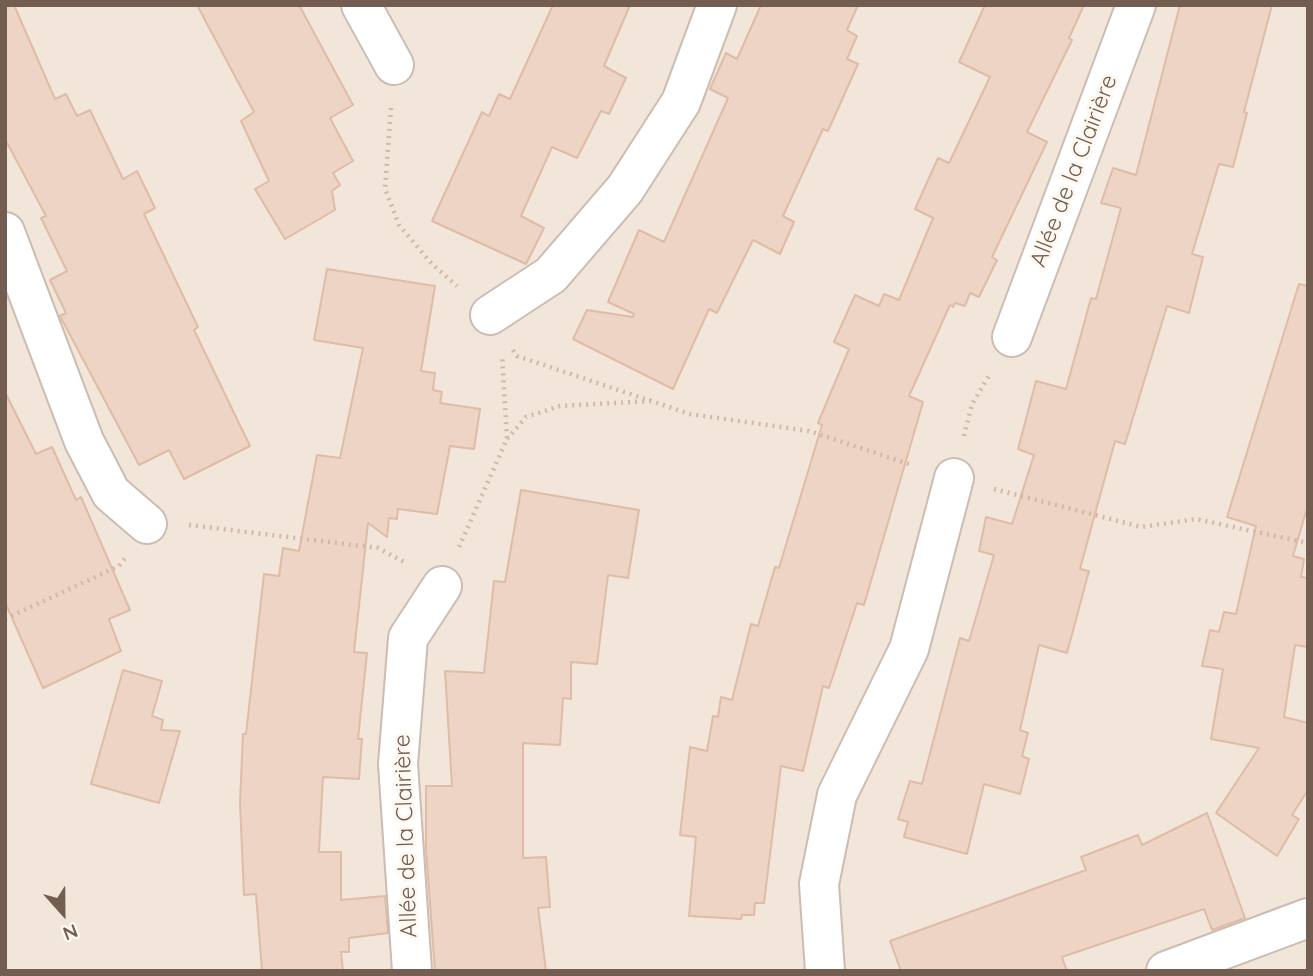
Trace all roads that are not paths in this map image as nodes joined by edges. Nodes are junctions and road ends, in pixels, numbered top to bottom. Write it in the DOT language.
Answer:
graph roads {
  1 [pos="361,5"];
  2 [pos="717,5"];
  3 [pos="1136,5"];
  4 [pos="394,65"];
  5 [pos="5,232"];
  6 [pos="490,315"];
  7 [pos="1012,337"];
  8 [pos="954,478"];
  9 [pos="147,524"];
  10 [pos="442,586"];
  11 [pos="1308,919"];
  12 [pos="412,971"];
  13 [pos="825,971"];
  14 [pos="1166,971"];
  1 -- 4 [label="street"];
  2 -- 6 [label="street"];
  3 -- 7 [label="street, Allée de la Clairière"];
  5 -- 9 [label="street"];
  8 -- 13 [label="street"];
  10 -- 12 [label="street, Allée de la Clairière"];
  11 -- 14 [label="street"];
}
